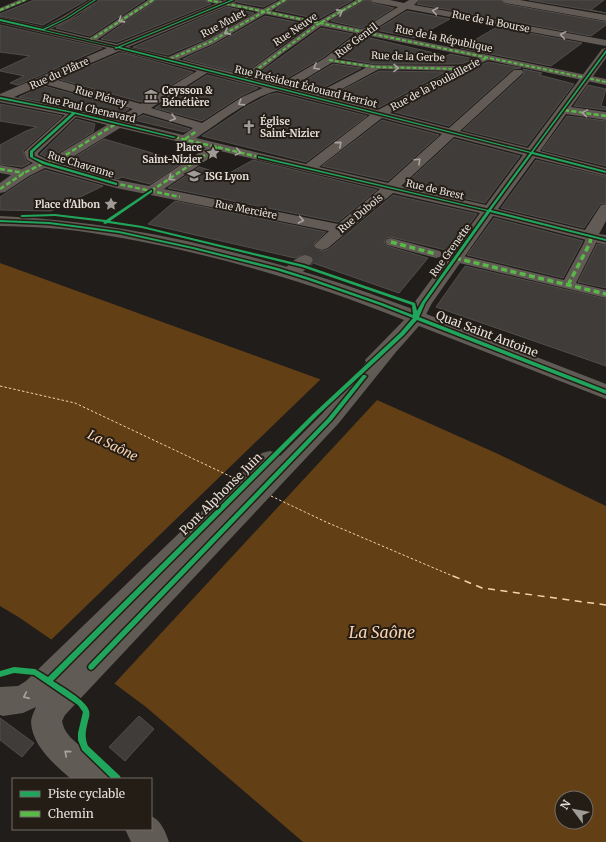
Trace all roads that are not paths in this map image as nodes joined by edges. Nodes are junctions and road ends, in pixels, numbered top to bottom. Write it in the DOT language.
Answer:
graph roads {
  1 [pos="25,0"];
  2 [pos="95,0"];
  3 [pos="153,0"];
  4 [pos="208,0"];
  5 [pos="285,0"];
  6 [pos="361,0"];
  7 [pos="375,0"];
  8 [pos="505,0"];
  9 [pos="229,2"];
  10 [pos="410,3"];
  11 [pos="0,10"];
  12 [pos="264,12"];
  13 [pos="606,18"];
  14 [pos="0,20"];
  15 [pos="320,23"];
  16 [pos="44,29"];
  17 [pos="364,32"];
  18 [pos="89,41"];
  19 [pos="116,48"];
  20 [pos="605,48"];
  21 [pos="486,58"];
  22 [pos="169,60"];
  23 [pos="329,60"];
  24 [pos="375,68"];
  25 [pos="207,69"];
  26 [pos="462,69"];
  27 [pos="521,69"];
  28 [pos="587,78"];
  29 [pos="244,79"];
  30 [pos="44,80"];
  31 [pos="606,82"];
  32 [pos="277,88"];
  33 [pos="1,98"];
  34 [pos="316,98"];
  35 [pos="142,108"];
  36 [pos="564,110"];
  37 [pos="74,113"];
  38 [pos="380,114"];
  39 [pos="606,116"];
  40 [pos="117,123"];
  41 [pos="203,127"];
  42 [pos="449,132"];
  43 [pos="185,139"];
  44 [pos="217,147"];
  45 [pos="532,153"];
  46 [pos="44,163"];
  47 [pos="0,168"];
  48 [pos="309,168"];
  49 [pos="24,172"];
  50 [pos="606,172"];
  51 [pos="390,188"];
  52 [pos="0,189"];
  53 [pos="151,191"];
  54 [pos="606,208"];
  55 [pos="490,211"];
  56 [pos="0,221"];
  57 [pos="341,229"];
  58 [pos="595,241"];
  59 [pos="391,242"];
  60 [pos="322,245"];
  61 [pos="436,254"];
  62 [pos="305,260"];
  63 [pos="463,260"];
  64 [pos="290,273"];
  65 [pos="568,285"];
  66 [pos="606,294"];
  67 [pos="416,318"];
  68 [pos="606,392"];
  69 [pos="82,662"];
  70 [pos="0,701"];
  71 [pos="95,778"];
  72 [pos="143,830"];
  73 [pos="152,842"];
  1 -- 11 [label="street"];
  2 -- 16 [label="street"];
  3 -- 18 [label="street, one-way"];
  4 -- 9 [label="street, Rue de la République"];
  5 -- 12 [label="street, Rue Mulet"];
  15 -- 6 [label="street, Rue Neuve, one-way"];
  7 -- 10 [label="street, Rue de la Bourse"];
  8 -- 13 [label="street"];
  9 -- 12 [label="street, Rue de la République"];
  9 -- 19 [label="street, Rue du Plâtre"];
  10 -- 17 [label="street, Rue Gentil"];
  20 -- 10 [label="street, Rue de la Bourse, one-way"];
  12 -- 15 [label="street, Rue de la République"];
  12 -- 22 [label="street, Rue Mulet, one-way"];
  14 -- 16 [label="street, Rue Président Édouard Herriot"];
  15 -- 17 [label="street, Rue de la République"];
  15 -- 29 [label="street, Rue Neuve"];
  16 -- 18 [label="street, Rue Président Édouard Herriot"];
  17 -- 21 [label="street, Rue de la République"];
  17 -- 23 [label="street, Rue Gentil"];
  18 -- 19 [label="street, Rue Président Édouard Herriot"];
  19 -- 22 [label="street, Rue Président Édouard Herriot"];
  19 -- 30 [label="street, Rue du Plâtre"];
  20 -- 28 [label="street, Rue Grenette"];
  21 -- 26 [label="street, Rue de la Poulaillerie"];
  21 -- 27 [label="street, Rue de la République"];
  22 -- 25 [label="street, Rue Président Édouard Herriot"];
  23 -- 24 [label="street, Rue de la Gerbe"];
  23 -- 32 [label="street, Rue Gentil, one-way"];
  24 -- 26 [label="street, Rue de la Gerbe, one-way"];
  24 -- 34 [label="street"];
  25 -- 29 [label="street, Rue Président Édouard Herriot"];
  25 -- 35 [label="street"];
  26 -- 38 [label="street, Rue de la Poulaillerie"];
  27 -- 28 [label="street, Rue de la République"];
  27 -- 42 [label="street, Rue Dubois"];
  28 -- 31 [label="street, Rue de la République"];
  28 -- 36 [label="street, Rue Grenette"];
  29 -- 32 [label="street, Rue Président Édouard Herriot"];
  30 -- 33 [label="street, Rue du Plâtre"];
  30 -- 35 [label="street, Rue Pléney"];
  32 -- 34 [label="street, Rue Président Édouard Herriot"];
  32 -- 41 [label="street, Rue Gentil, one-way"];
  33 -- 37 [label="street, Rue Paul Chenavard"];
  34 -- 38 [label="street, Rue Président Édouard Herriot"];
  35 -- 40 [label="street"];
  35 -- 41 [label="street, Rue Pléney, one-way"];
  39 -- 36 [label="street, one-way"];
  36 -- 45 [label="street, Rue Grenette"];
  37 -- 40 [label="street, Rue Paul Chenavard"];
  37 -- 46 [label="street, Rue Chavanne"];
  38 -- 42 [label="street, Rue Président Édouard Herriot"];
  48 -- 38 [label="street, Rue de la Poulaillerie, one-way"];
  40 -- 43 [label="street, Rue Paul Chenavard"];
  40 -- 46 [label="street"];
  41 -- 43 [label="street, Rue Gentil"];
  42 -- 45 [label="street, Rue Président Édouard Herriot"];
  51 -- 42 [label="street, Rue Dubois, one-way"];
  43 -- 44 [label="street, Rue de Brest"];
  44 -- 48 [label="street, Rue de Brest, one-way"];
  44 -- 53 [label="street, one-way"];
  45 -- 50 [label="street, Rue Président Édouard Herriot"];
  45 -- 55 [label="street, Rue Grenette"];
  46 -- 49 [label="street"];
  46 -- 53 [label="street, Rue Chavanne"];
  47 -- 49 [label="street"];
  48 -- 51 [label="street, Rue de Brest"];
  49 -- 52 [label="street"];
  51 -- 55 [label="street, Rue de Brest"];
  51 -- 57 [label="street, Rue Dubois"];
  53 -- 57 [label="street, Rue Mercière, one-way"];
  54 -- 58 [label="street"];
  55 -- 58 [label="street, Rue de Brest"];
  55 -- 63 [label="street, Rue Grenette"];
  56 -- 64 [label="main road, Quai Saint Antoine"];
  57 -- 60 [label="street, Rue Dubois"];
  58 -- 65 [label="street"];
  59 -- 61 [label="street"];
  62 -- 64 [label="street"];
  63 -- 65 [label="street"];
  63 -- 67 [label="street, Rue Grenette"];
  64 -- 67 [label="main road, Quai Saint Antoine"];
  65 -- 66 [label="street"];
  67 -- 68 [label="main road, Quai Saint Antoine"];
  67 -- 69 [label="main road"];
  69 -- 70 [label="main road, one-way"];
  71 -- 69 [label="main road, one-way"];
  72 -- 73 [label="main road"];
}
